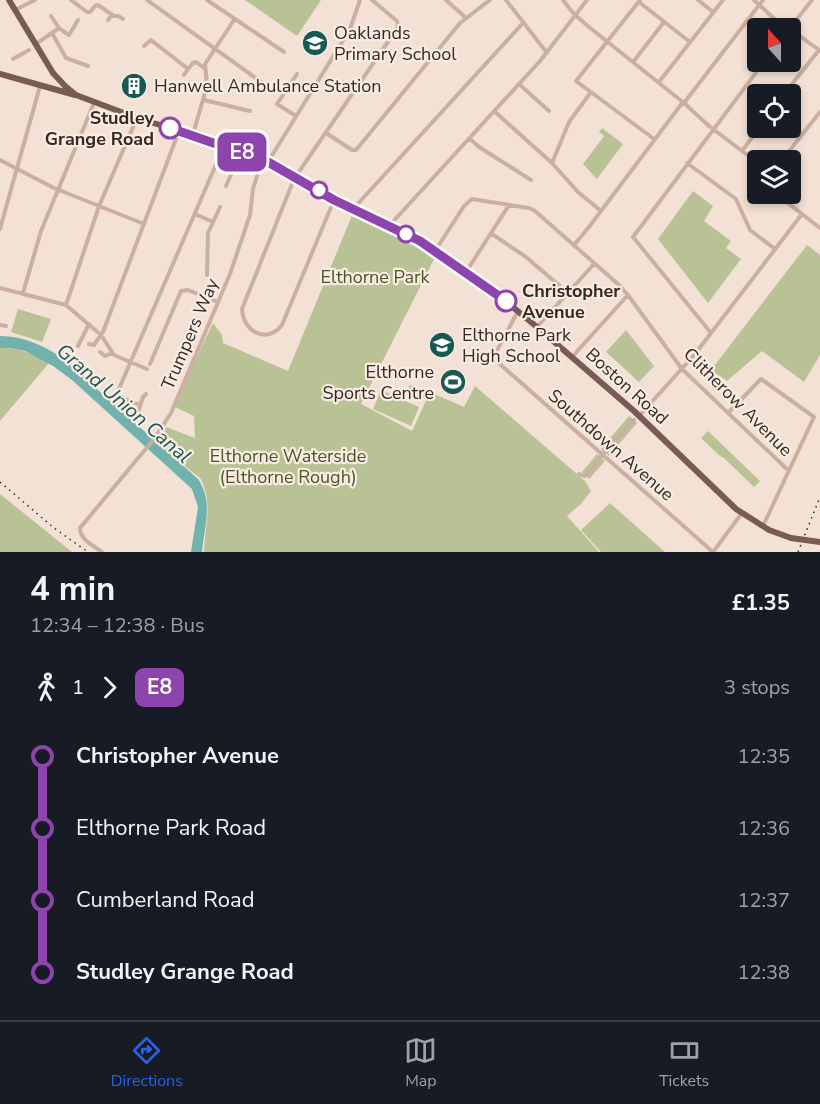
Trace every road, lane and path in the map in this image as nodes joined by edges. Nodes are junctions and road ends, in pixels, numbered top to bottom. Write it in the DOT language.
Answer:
graph roads {
  1 [pos="9,0"];
  2 [pos="35,0"];
  3 [pos="71,0"];
  4 [pos="147,0"];
  5 [pos="207,0"];
  6 [pos="360,0"];
  7 [pos="372,0"];
  8 [pos="446,0"];
  9 [pos="490,0"];
  10 [pos="506,0"];
  11 [pos="563,0"];
  12 [pos="588,0"];
  13 [pos="698,0"];
  14 [pos="723,0"];
  15 [pos="754,0"];
  16 [pos="812,0"];
  17 [pos="639,1"];
  18 [pos="761,2"];
  19 [pos="15,10"];
  20 [pos="713,12"];
  21 [pos="112,15"];
  22 [pos="575,15"];
  23 [pos="51,16"];
  24 [pos="465,18"];
  25 [pos="775,18"];
  26 [pos="798,18"];
  27 [pos="123,19"];
  28 [pos="78,20"];
  29 [pos="108,20"];
  30 [pos="234,20"];
  31 [pos="664,22"];
  32 [pos="523,23"];
  33 [pos="59,28"];
  34 [pos="52,33"];
  35 [pos="801,37"];
  36 [pos="608,42"];
  37 [pos="690,42"];
  38 [pos="144,46"];
  39 [pos="34,47"];
  40 [pos="214,50"];
  41 [pos="820,50"];
  42 [pos="284,52"];
  43 [pos="547,53"];
  44 [pos="13,59"];
  45 [pos="633,62"];
  46 [pos="88,66"];
  47 [pos="188,69"];
  48 [pos="205,69"];
  49 [pos="756,72"];
  50 [pos="53,73"];
  51 [pos="0,74"];
  52 [pos="297,74"];
  53 [pos="184,75"];
  54 [pos="659,82"];
  55 [pos="264,84"];
  56 [pos="519,84"];
  57 [pos="792,84"];
  58 [pos="43,87"];
  59 [pos="591,92"];
  60 [pos="76,95"];
  61 [pos="204,100"];
  62 [pos="683,102"];
  63 [pos="94,103"];
  64 [pos="250,111"];
  65 [pos="494,111"];
  66 [pos="549,111"];
  67 [pos="820,112"];
  68 [pos="296,116"];
  69 [pos="137,118"];
  70 [pos="713,129"];
  71 [pos="180,131"];
  72 [pos="326,133"];
  73 [pos="193,135"];
  74 [pos="469,138"];
  75 [pos="752,138"];
  76 [pos="654,139"];
  77 [pos="224,146"];
  78 [pos="790,150"];
  79 [pos="742,151"];
  80 [pos="241,152"];
  81 [pos="747,155"];
  82 [pos="0,160"];
  83 [pos="265,160"];
  84 [pos="552,163"];
  85 [pos="687,163"];
  86 [pos="18,168"];
  87 [pos="296,177"];
  88 [pos="531,180"];
  89 [pos="226,186"];
  90 [pos="57,189"];
  91 [pos="334,200"];
  92 [pos="789,204"];
  93 [pos="510,205"];
  94 [pos="99,206"];
  95 [pos="220,207"];
  96 [pos="354,208"];
  97 [pos="601,211"];
  98 [pos="195,214"];
  99 [pos="802,214"];
  100 [pos="213,222"];
  101 [pos="144,224"];
  102 [pos="390,225"];
  103 [pos="820,228"];
  104 [pos="0,230"];
  105 [pos="492,234"];
  106 [pos="574,245"];
  107 [pos="775,249"];
  108 [pos="435,251"];
  109 [pos="594,264"];
  110 [pos="466,272"];
  111 [pos="207,275"];
  112 [pos="0,288"];
  113 [pos="568,292"];
  114 [pos="24,293"];
  115 [pos="628,295"];
  116 [pos="218,302"];
  117 [pos="66,304"];
  118 [pos="519,311"];
  119 [pos="89,324"];
  120 [pos="0,325"];
  121 [pos="6,326"];
  122 [pos="537,327"];
  123 [pos="711,333"];
  124 [pos="101,335"];
  125 [pos="88,344"];
  126 [pos="78,346"];
  127 [pos="100,352"];
  128 [pos="111,353"];
  129 [pos="572,357"];
  130 [pos="130,362"];
  131 [pos="150,364"];
  132 [pos="147,369"];
  133 [pos="682,369"];
  134 [pos="146,394"];
  135 [pos="140,405"];
  136 [pos="138,411"];
  137 [pos="728,413"];
  138 [pos="636,418"];
  139 [pos="602,455"];
  140 [pos="789,471"];
  141 [pos="579,474"];
  142 [pos="742,513"];
  143 [pos="763,527"];
  144 [pos="820,542"];
  145 [pos="102,552"];
  146 [pos="713,552"];
  1 -- 19 [label="main road, Boston Road"];
  2 -- 19 [label="street"];
  3 -- 21 [label="street"];
  4 -- 40 [label="street"];
  5 -- 30 [label="street"];
  6 -- 68 [label="street, Trumpers Way"];
  7 -- 72 [label="street"];
  8 -- 24 [label="street"];
  9 -- 24 [label="street"];
  10 -- 32 [label="street"];
  11 -- 22 [label="street"];
  12 -- 22 [label="street"];
  13 -- 20 [label="street"];
  14 -- 20 [label="street"];
  15 -- 18 [label="street"];
  16 -- 26 [label="street"];
  17 -- 31 [label="street"];
  17 -- 36 [label="street"];
  18 -- 25 [label="street"];
  18 -- 62 [label="street"];
  19 -- 39 [label="main road, Boston Road"];
  20 -- 37 [label="street"];
  21 -- 27 [label="street"];
  21 -- 29 [label="street"];
  22 -- 36 [label="street"];
  22 -- 43 [label="street"];
  23 -- 33 [label="street"];
  24 -- 72 [label="street"];
  28 -- 33 [label="street"];
  30 -- 40 [label="street"];
  30 -- 42 [label="street"];
  31 -- 37 [label="street"];
  31 -- 45 [label="street"];
  32 -- 43 [label="street"];
  32 -- 96 [label="street"];
  33 -- 34 [label="street"];
  34 -- 39 [label="street"];
  34 -- 46 [label="street"];
  35 -- 41 [label="street"];
  36 -- 45 [label="street"];
  36 -- 59 [label="street"];
  37 -- 54 [label="street"];
  38 -- 47 [label="street"];
  39 -- 44 [label="street"];
  39 -- 50 [label="main road, Boston Road"];
  40 -- 48 [label="street"];
  40 -- 55 [label="street"];
  41 -- 57 [label="street"];
  43 -- 56 [label="street"];
  45 -- 54 [label="street"];
  47 -- 48 [label="street"];
  47 -- 53 [label="street"];
  48 -- 61 [label="street"];
  49 -- 70 [label="street"];
  50 -- 58 [label="main road"];
  50 -- 60 [label="main road, Boston Road"];
  51 -- 58 [label="main road, Boston Road"];
  52 -- 68 [label="street"];
  54 -- 62 [label="street"];
  56 -- 65 [label="street"];
  56 -- 66 [label="street"];
  58 -- 60 [label="main road, Boston Road"];
  58 -- 86 [label="street"];
  59 -- 76 [label="street"];
  59 -- 84 [label="street"];
  60 -- 63 [label="main road, Boston Road"];
  61 -- 64 [label="street"];
  61 -- 73 [label="street"];
  62 -- 70 [label="street"];
  62 -- 76 [label="street"];
  63 -- 69 [label="main road, Boston Road"];
  63 -- 90 [label="street"];
  65 -- 74 [label="street"];
  65 -- 84 [label="street"];
  67 -- 78 [label="street"];
  68 -- 83 [label="street, Trumpers Way"];
  69 -- 71 [label="main road, Boston Road"];
  69 -- 94 [label="street"];
  70 -- 79 [label="street"];
  70 -- 85 [label="street"];
  71 -- 73 [label="main road, Boston Road"];
  71 -- 101 [label="street"];
  72 -- 87 [label="street"];
  73 -- 77 [label="main road, Boston Road"];
  74 -- 88 [label="street"];
  74 -- 102 [label="street"];
  75 -- 79 [label="street"];
  76 -- 97 [label="street"];
  77 -- 80 [label="main road, Boston Road"];
  77 -- 98 [label="street"];
  79 -- 81 [label="street"];
  80 -- 83 [label="main road, Boston Road"];
  80 -- 89 [label="street"];
  82 -- 86 [label="street"];
  83 -- 87 [label="main road, Boston Road"];
  83 -- 116 [label="street, Trumpers Way"];
  84 -- 97 [label="street"];
  85 -- 107 [label="street"];
  85 -- 123 [label="street"];
  86 -- 90 [label="street"];
  86 -- 104 [label="street"];
  87 -- 91 [label="main road, Boston Road"];
  87 -- 91 [label="street"];
  90 -- 94 [label="street"];
  90 -- 114 [label="street"];
  91 -- 96 [label="main road, Boston Road"];
  92 -- 99 [label="street"];
  93 -- 105 [label="street"];
  93 -- 106 [label="street, Clitherow Avenue"];
  93 -- 108 [label="street, Clitherow Avenue"];
  94 -- 101 [label="street"];
  94 -- 117 [label="street"];
  95 -- 100 [label="street"];
  96 -- 102 [label="main road, Boston Road"];
  97 -- 106 [label="street"];
  98 -- 100 [label="street"];
  98 -- 130 [label="street"];
  99 -- 103 [label="street"];
  99 -- 107 [label="street"];
  100 -- 111 [label="street"];
  101 -- 124 [label="street"];
  102 -- 108 [label="main road, Boston Road"];
  105 -- 110 [label="street"];
  105 -- 113 [label="street"];
  106 -- 109 [label="street, Clitherow Avenue"];
  107 -- 123 [label="street"];
  108 -- 110 [label="main road, Boston Road"];
  109 -- 113 [label="street"];
  109 -- 115 [label="street, Clitherow Avenue"];
  110 -- 118 [label="main road, Boston Road"];
  112 -- 114 [label="street"];
  113 -- 122 [label="street"];
  114 -- 117 [label="street"];
  115 -- 129 [label="street"];
  115 -- 133 [label="street, Clitherow Avenue"];
  116 -- 131 [label="street"];
  116 -- 145 [label="street, Trumpers Way"];
  117 -- 119 [label="street"];
  118 -- 122 [label="main road, Boston Road"];
  118 -- 139 [label="street, Southdown Avenue"];
  119 -- 124 [label="street"];
  119 -- 126 [label="street"];
  120 -- 121 [label="street"];
  122 -- 129 [label="main road, Boston Road"];
  123 -- 133 [label="street"];
  124 -- 125 [label="street"];
  124 -- 128 [label="street"];
  127 -- 128 [label="street"];
  128 -- 130 [label="street"];
  129 -- 138 [label="main road, Boston Road"];
  130 -- 132 [label="street"];
  130 -- 135 [label="street"];
  133 -- 137 [label="street, Clitherow Avenue"];
  133 -- 138 [label="street"];
  134 -- 135 [label="street"];
  135 -- 136 [label="street"];
  137 -- 140 [label="street, Clitherow Avenue"];
  137 -- 140 [label="street"];
  138 -- 139 [label="street"];
  138 -- 142 [label="main road, Boston Road"];
  139 -- 141 [label="street"];
  139 -- 146 [label="street, Southdown Avenue"];
  140 -- 143 [label="street"];
  142 -- 143 [label="main road, Boston Road"];
  142 -- 146 [label="street"];
  143 -- 144 [label="main road, Boston Road, bridge"];
}
